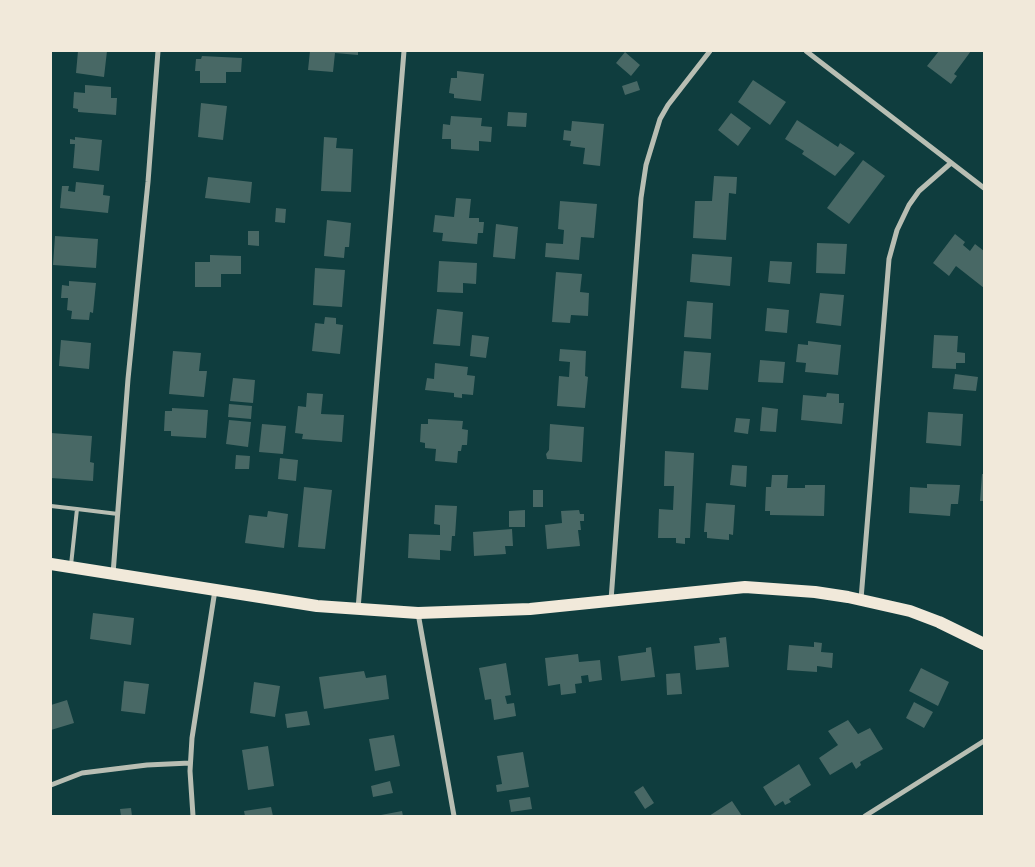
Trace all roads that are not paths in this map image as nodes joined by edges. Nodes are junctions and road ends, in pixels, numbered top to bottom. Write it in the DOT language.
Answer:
graph roads {
  1 [pos="158,51"];
  2 [pos="404,51"];
  3 [pos="710,51"];
  4 [pos="806,51"];
  5 [pos="952,163"];
  6 [pos="984,188"];
  7 [pos="51,506"];
  8 [pos="77,509"];
  9 [pos="118,514"];
  10 [pos="51,564"];
  11 [pos="70,567"];
  12 [pos="113,574"];
  13 [pos="215,589"];
  14 [pos="861,599"];
  15 [pos="611,601"];
  16 [pos="358,610"];
  17 [pos="418,613"];
  18 [pos="984,644"];
  19 [pos="984,740"];
  20 [pos="190,763"];
  21 [pos="51,784"];
  22 [pos="194,816"];
  23 [pos="454,816"];
  24 [pos="865,816"];
  1 -- 9 [label="street"];
  2 -- 16 [label="street"];
  3 -- 15 [label="street"];
  4 -- 5 [label="street"];
  5 -- 6 [label="street"];
  5 -- 14 [label="street"];
  7 -- 8 [label="lane"];
  8 -- 9 [label="lane"];
  8 -- 11 [label="lane"];
  9 -- 12 [label="street"];
  10 -- 11 [label="main road"];
  11 -- 12 [label="main road"];
  12 -- 13 [label="main road"];
  13 -- 16 [label="main road"];
  13 -- 20 [label="street"];
  14 -- 15 [label="main road"];
  14 -- 18 [label="main road"];
  15 -- 17 [label="main road"];
  16 -- 17 [label="main road"];
  17 -- 23 [label="street"];
  19 -- 24 [label="street"];
  20 -- 21 [label="street"];
  20 -- 22 [label="street"];
}
